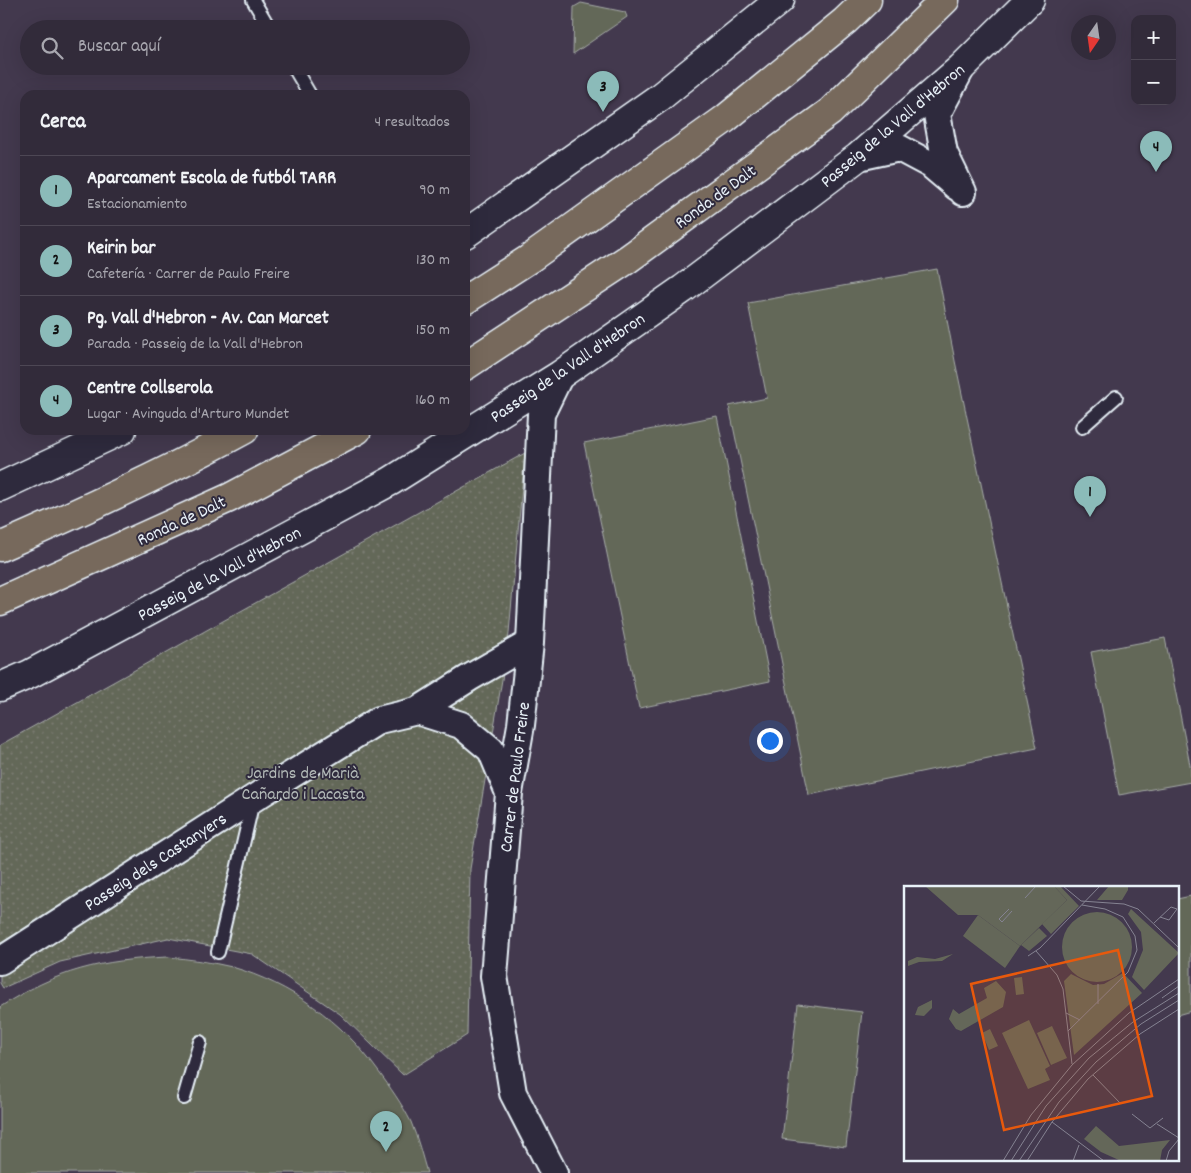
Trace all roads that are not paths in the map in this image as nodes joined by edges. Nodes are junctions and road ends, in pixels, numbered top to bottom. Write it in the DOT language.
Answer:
graph roads {
  1 [pos="253,0"];
  2 [pos="780,0"];
  3 [pos="868,0"];
  4 [pos="945,0"];
  5 [pos="1030,0"];
  6 [pos="265,20"];
  7 [pos="961,68"];
  8 [pos="298,75"];
  9 [pos="307,90"];
  10 [pos="858,157"];
  11 [pos="470,230"];
  12 [pos="470,297"];
  13 [pos="470,363"];
  14 [pos="560,374"];
  15 [pos="1116,397"];
  16 [pos="1082,427"];
  17 [pos="470,431"];
  18 [pos="111,435"];
  19 [pos="235,435"];
  20 [pos="348,435"];
  21 [pos="464,435"];
  22 [pos="0,486"];
  23 [pos="0,547"];
  24 [pos="31,588"];
  25 [pos="0,601"];
  26 [pos="0,605"];
  27 [pos="530,643"];
  28 [pos="0,687"];
  29 [pos="417,710"];
  30 [pos="509,793"];
  31 [pos="254,798"];
  32 [pos="218,952"];
  33 [pos="0,961"];
  34 [pos="200,1042"];
  35 [pos="184,1098"];
  36 [pos="554,1173"];
  1 -- 6 [label="lane"];
  2 -- 11 [label="street"];
  3 -- 12 [label="highway"];
  4 -- 13 [label="highway, Ronda de Dalt"];
  5 -- 7 [label="street, Passeig de la Vall d'Hebron"];
  7 -- 10 [label="street, Passeig de la Vall d'Hebron"];
  7 -- 10 [label="street"];
  8 -- 9 [label="lane"];
  10 -- 14 [label="street, Passeig de la Vall d'Hebron"];
  14 -- 17 [label="street, Passeig de la Vall d'Hebron"];
  14 -- 27 [label="street, Carrer de Paulo Freire"];
  15 -- 16 [label="lane"];
  18 -- 22 [label="street"];
  19 -- 23 [label="highway"];
  20 -- 24 [label="highway, Ronda de Dalt"];
  21 -- 28 [label="street, Passeig de la Vall d'Hebron"];
  24 -- 25 [label="highway, Ronda de Dalt"];
  24 -- 26 [label="highway"];
  27 -- 29 [label="street, Passeig dels Castanyers"];
  27 -- 30 [label="street, Carrer de Paulo Freire"];
  29 -- 30 [label="street"];
  29 -- 31 [label="street, Passeig dels Castanyers"];
  30 -- 36 [label="street, Carrer de Paulo Freire"];
  31 -- 32 [label="lane"];
  31 -- 33 [label="street, Passeig dels Castanyers"];
  34 -- 35 [label="lane"];
}
